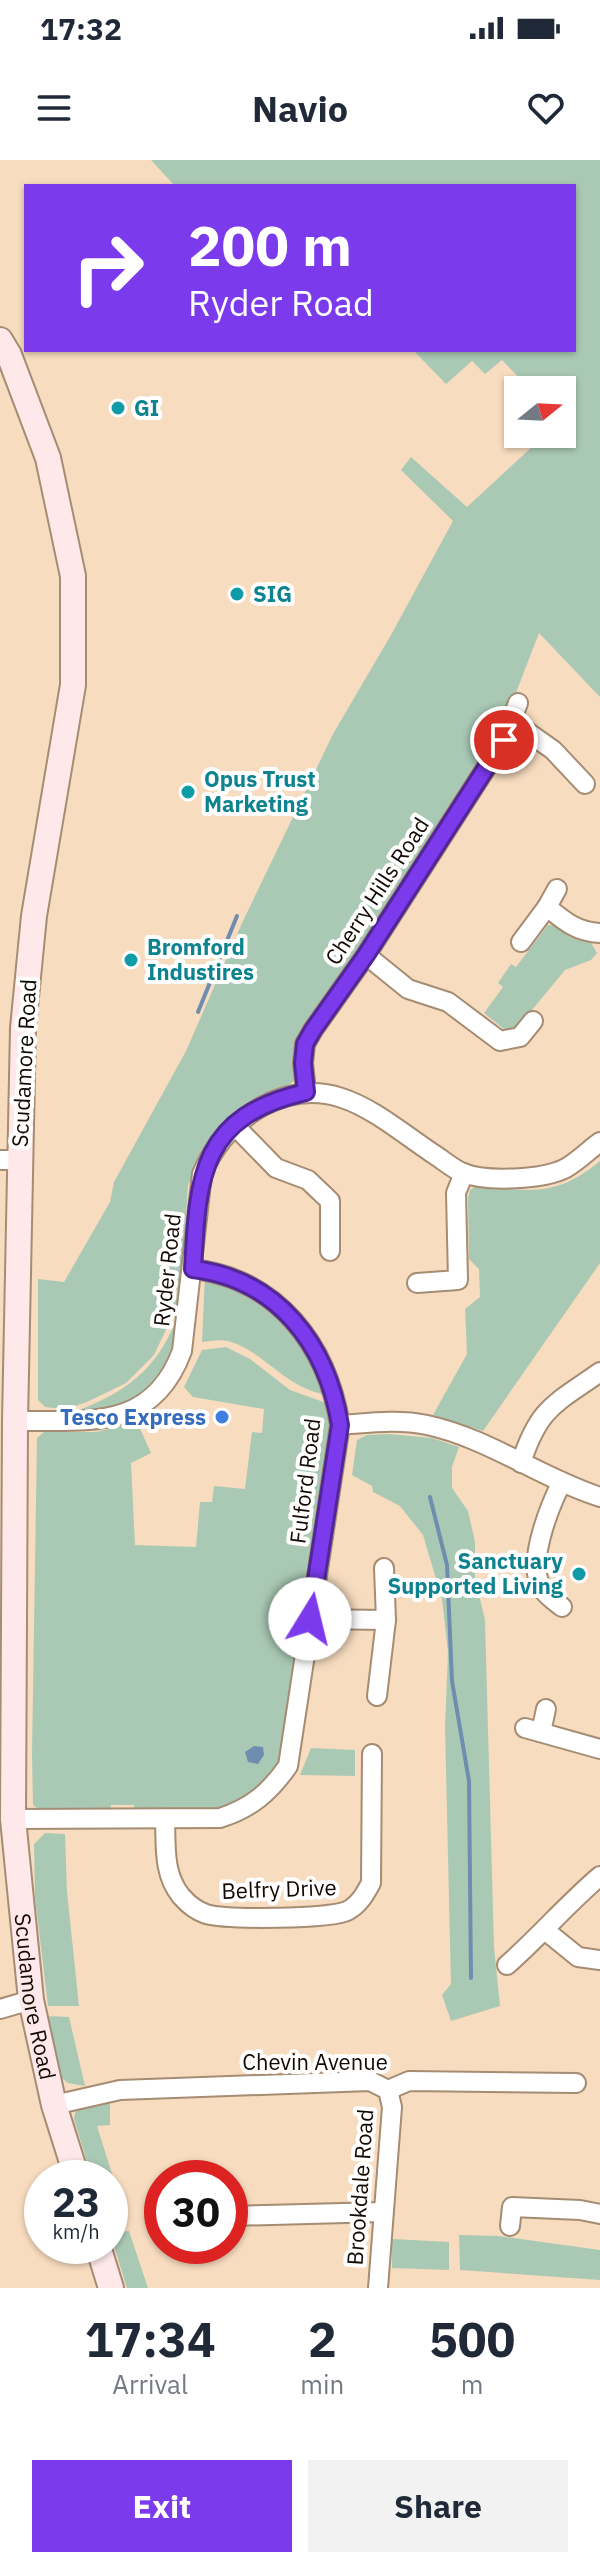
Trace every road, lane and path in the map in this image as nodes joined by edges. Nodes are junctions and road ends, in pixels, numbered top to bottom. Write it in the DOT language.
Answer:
graph roads {
  1 [pos="0,340"];
  2 [pos="585,784"];
  3 [pos="557,889"];
  4 [pos="547,907"];
  5 [pos="600,933"];
  6 [pos="521,942"];
  7 [pos="366,955"];
  8 [pos="533,1021"];
  9 [pos="306,1092"];
  10 [pos="235,1126"];
  11 [pos="600,1142"];
  12 [pos="10,1160"];
  13 [pos="464,1173"];
  14 [pos="330,1251"];
  15 [pos="193,1269"];
  16 [pos="417,1283"];
  17 [pos="600,1372"];
  18 [pos="15,1421"];
  19 [pos="340,1425"];
  20 [pos="521,1463"];
  21 [pos="562,1482"];
  22 [pos="600,1497"];
  23 [pos="384,1568"];
  24 [pos="562,1607"];
  25 [pos="310,1619"];
  26 [pos="386,1620"];
  27 [pos="377,1696"];
  28 [pos="546,1709"];
  29 [pos="600,1749"];
  30 [pos="366,1762"];
  31 [pos="13,1819"];
  32 [pos="165,1819"];
  33 [pos="600,1876"];
  34 [pos="546,1931"];
  35 [pos="600,1960"];
  36 [pos="507,1965"];
  37 [pos="31,2000"];
  38 [pos="0,2009"];
  39 [pos="576,2083"];
  40 [pos="388,2090"];
  41 [pos="54,2105"];
  42 [pos="71,2160"];
  43 [pos="383,2212"];
  44 [pos="600,2214"];
  45 [pos="248,2216"];
  46 [pos="510,2226"];
  47 [pos="104,2264"];
  48 [pos="111,2288"];
  49 [pos="378,2288"];
  1 -- 12 [label="street, Scudamore Road"];
  2 -- 7 [label="street, Cherry Hills Road"];
  3 -- 4 [label="street"];
  4 -- 5 [label="street"];
  4 -- 6 [label="street"];
  7 -- 8 [label="street"];
  7 -- 9 [label="street, Cherry Hills Road"];
  9 -- 10 [label="street, Ryder Road"];
  9 -- 13 [label="street, Ryder Road"];
  10 -- 14 [label="street"];
  10 -- 15 [label="street, Ryder Road"];
  11 -- 13 [label="street, Ryder Road"];
  12 -- 18 [label="street, Scudamore Road"];
  13 -- 16 [label="street"];
  15 -- 18 [label="street, Ryder Road"];
  15 -- 19 [label="street, Fulford Road"];
  17 -- 20 [label="street"];
  18 -- 31 [label="street, Scudamore Road"];
  19 -- 20 [label="street"];
  19 -- 25 [label="street, Fulford Road"];
  20 -- 21 [label="street"];
  21 -- 22 [label="street"];
  21 -- 24 [label="street"];
  23 -- 26 [label="street"];
  25 -- 26 [label="street"];
  25 -- 32 [label="street, Fulford Road"];
  26 -- 27 [label="street"];
  28 -- 29 [label="street"];
  30 -- 32 [label="street, Belfry Drive"];
  31 -- 32 [label="street, Fulford Road"];
  31 -- 37 [label="street, Scudamore Road"];
  33 -- 34 [label="street"];
  34 -- 35 [label="street"];
  34 -- 36 [label="street"];
  37 -- 38 [label="street"];
  37 -- 41 [label="street, Scudamore Road"];
  39 -- 40 [label="street, Chevin Avenue"];
  40 -- 41 [label="street, Chevin Avenue"];
  40 -- 43 [label="street, Brookdale Road"];
  41 -- 42 [label="street, Scudamore Road"];
  43 -- 45 [label="street"];
  43 -- 49 [label="street, Brookdale Road"];
  44 -- 46 [label="street"];
  47 -- 48 [label="street"];
}
